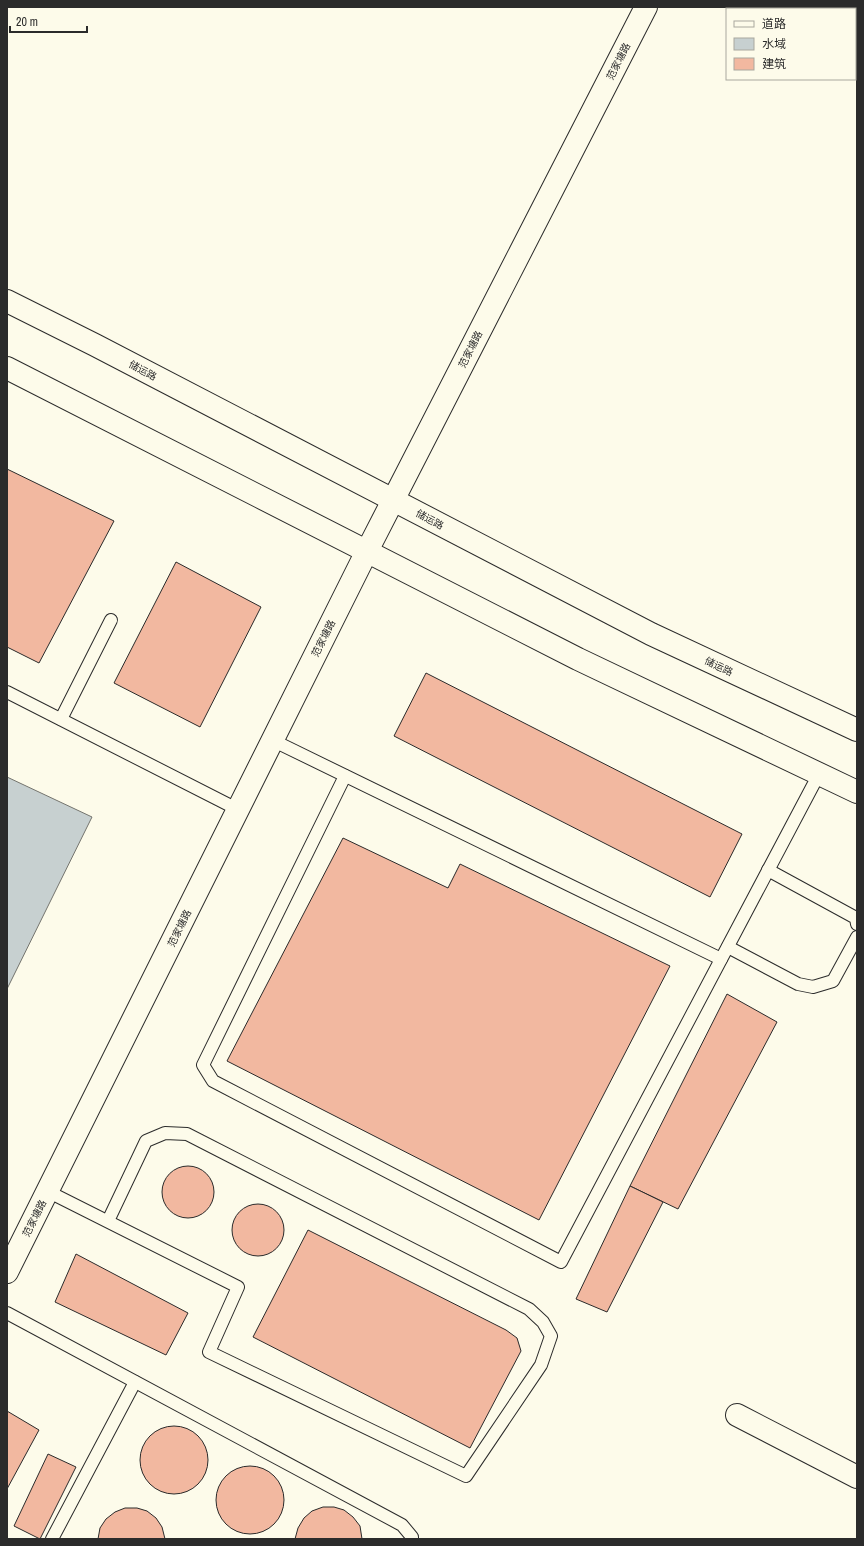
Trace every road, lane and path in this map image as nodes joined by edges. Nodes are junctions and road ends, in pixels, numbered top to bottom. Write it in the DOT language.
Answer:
graph roads {
  1 [pos="646,7"];
  2 [pos="7,301"];
  3 [pos="7,368"];
  4 [pos="393,500"];
  5 [pos="367,551"];
  6 [pos="111,620"];
  7 [pos="7,692"];
  8 [pos="61,719"];
  9 [pos="857,730"];
  10 [pos="272,740"];
  11 [pos="819,774"];
  12 [pos="346,776"];
  13 [pos="857,792"];
  14 [pos="238,810"];
  15 [pos="768,870"];
  16 [pos="857,924"];
  17 [pos="857,937"];
  18 [pos="728,947"];
  19 [pos="721,959"];
  20 [pos="47,1191"];
  21 [pos="108,1221"];
  22 [pos="7,1272"];
  23 [pos="7,1313"];
  24 [pos="135,1382"];
  25 [pos="737,1415"];
  26 [pos="857,1477"];
  27 [pos="52,1539"];
  28 [pos="412,1539"];
  1 -- 4 [label="main road, 范家塘路"];
  2 -- 4 [label="main road, 储运路"];
  3 -- 5 [label="main road"];
  4 -- 5 [label="main road, 范家塘路"];
  4 -- 9 [label="main road, 储运路"];
  5 -- 10 [label="main road, 范家塘路"];
  5 -- 11 [label="main road"];
  6 -- 8 [label="lane"];
  7 -- 8 [label="lane"];
  8 -- 14 [label="lane"];
  10 -- 12 [label="lane"];
  10 -- 14 [label="main road, 范家塘路"];
  11 -- 13 [label="main road"];
  11 -- 15 [label="lane"];
  12 -- 19 [label="lane"];
  12 -- 19 [label="lane"];
  14 -- 20 [label="main road, 范家塘路"];
  15 -- 16 [label="lane"];
  15 -- 18 [label="lane"];
  17 -- 18 [label="lane"];
  18 -- 19 [label="lane"];
  20 -- 21 [label="lane"];
  20 -- 22 [label="main road, 范家塘路"];
  21 -- 21 [label="lane"];
  23 -- 24 [label="lane"];
  24 -- 27 [label="lane"];
  24 -- 28 [label="lane"];
  25 -- 26 [label="main road"];
}
